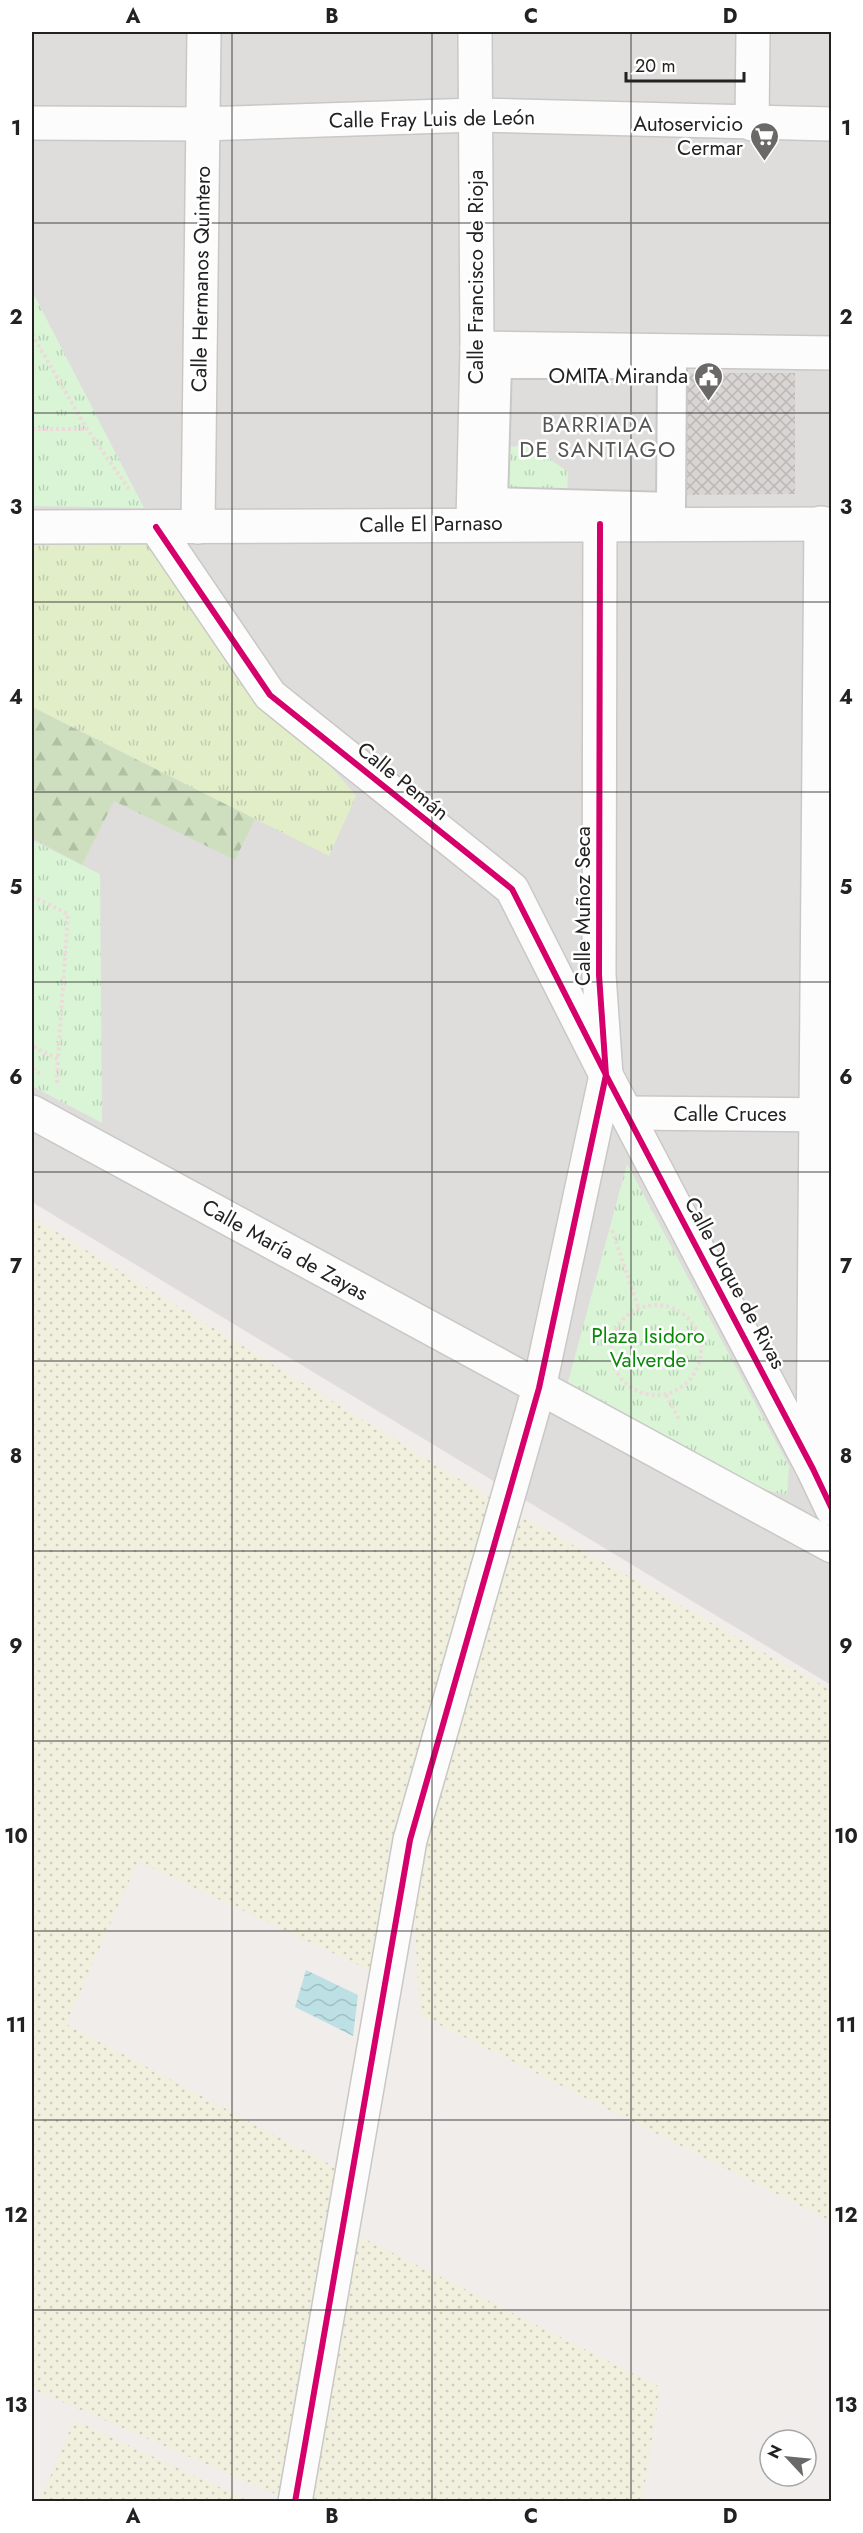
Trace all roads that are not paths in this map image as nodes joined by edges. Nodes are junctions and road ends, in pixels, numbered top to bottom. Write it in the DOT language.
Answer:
graph roads {
  1 [pos="204,32"];
  2 [pos="475,32"];
  3 [pos="753,32"];
  4 [pos="476,115"];
  5 [pos="32,123"];
  6 [pos="202,124"];
  7 [pos="752,124"];
  8 [pos="831,124"];
  9 [pos="831,353"];
  10 [pos="487,356"];
  11 [pos="473,523"];
  12 [pos="826,524"];
  13 [pos="600,525"];
  14 [pos="32,527"];
  15 [pos="198,527"];
  16 [pos="156,528"];
  17 [pos="606,1075"];
  18 [pos="32,1112"];
  19 [pos="628,1113"];
  20 [pos="825,1114"];
  21 [pos="539,1388"];
  22 [pos="813,1469"];
  23 [pos="831,1509"];
  24 [pos="831,1546"];
  25 [pos="295,2502"];
  1 -- 6 [label="street, Calle Hermanos Quintero"];
  2 -- 4 [label="street, Calle Francisco de Rioja"];
  3 -- 7 [label="street"];
  4 -- 6 [label="street, Calle Fray Luis de León"];
  4 -- 7 [label="street, Calle Fray Luis de León"];
  4 -- 10 [label="street, Calle Francisco de Rioja"];
  5 -- 6 [label="street, Calle Fray Luis de León"];
  6 -- 15 [label="street, Calle Hermanos Quintero"];
  7 -- 8 [label="street, Calle Fray Luis de León"];
  9 -- 10 [label="street"];
  10 -- 10 [label="street"];
  10 -- 11 [label="street, Calle Francisco de Rioja"];
  11 -- 13 [label="street, Calle El Parnaso"];
  11 -- 15 [label="street, Calle El Parnaso"];
  12 -- 13 [label="street, Calle El Parnaso"];
  12 -- 20 [label="street"];
  13 -- 17 [label="street, Calle Muñoz Seca"];
  14 -- 16 [label="street, Calle El Parnaso"];
  15 -- 16 [label="street, Calle El Parnaso"];
  16 -- 17 [label="street, Calle Pemán"];
  17 -- 19 [label="street, Calle Duque de Rivas"];
  17 -- 21 [label="street, Calle Muñoz Seca"];
  18 -- 21 [label="street, Calle María de Zayas"];
  19 -- 20 [label="street, Calle Cruces"];
  19 -- 22 [label="street, Calle Duque de Rivas"];
  20 -- 22 [label="street"];
  21 -- 24 [label="street"];
  21 -- 25 [label="street, Calle Muñoz Seca"];
  22 -- 23 [label="street, Calle Duque de Rivas"];
}
